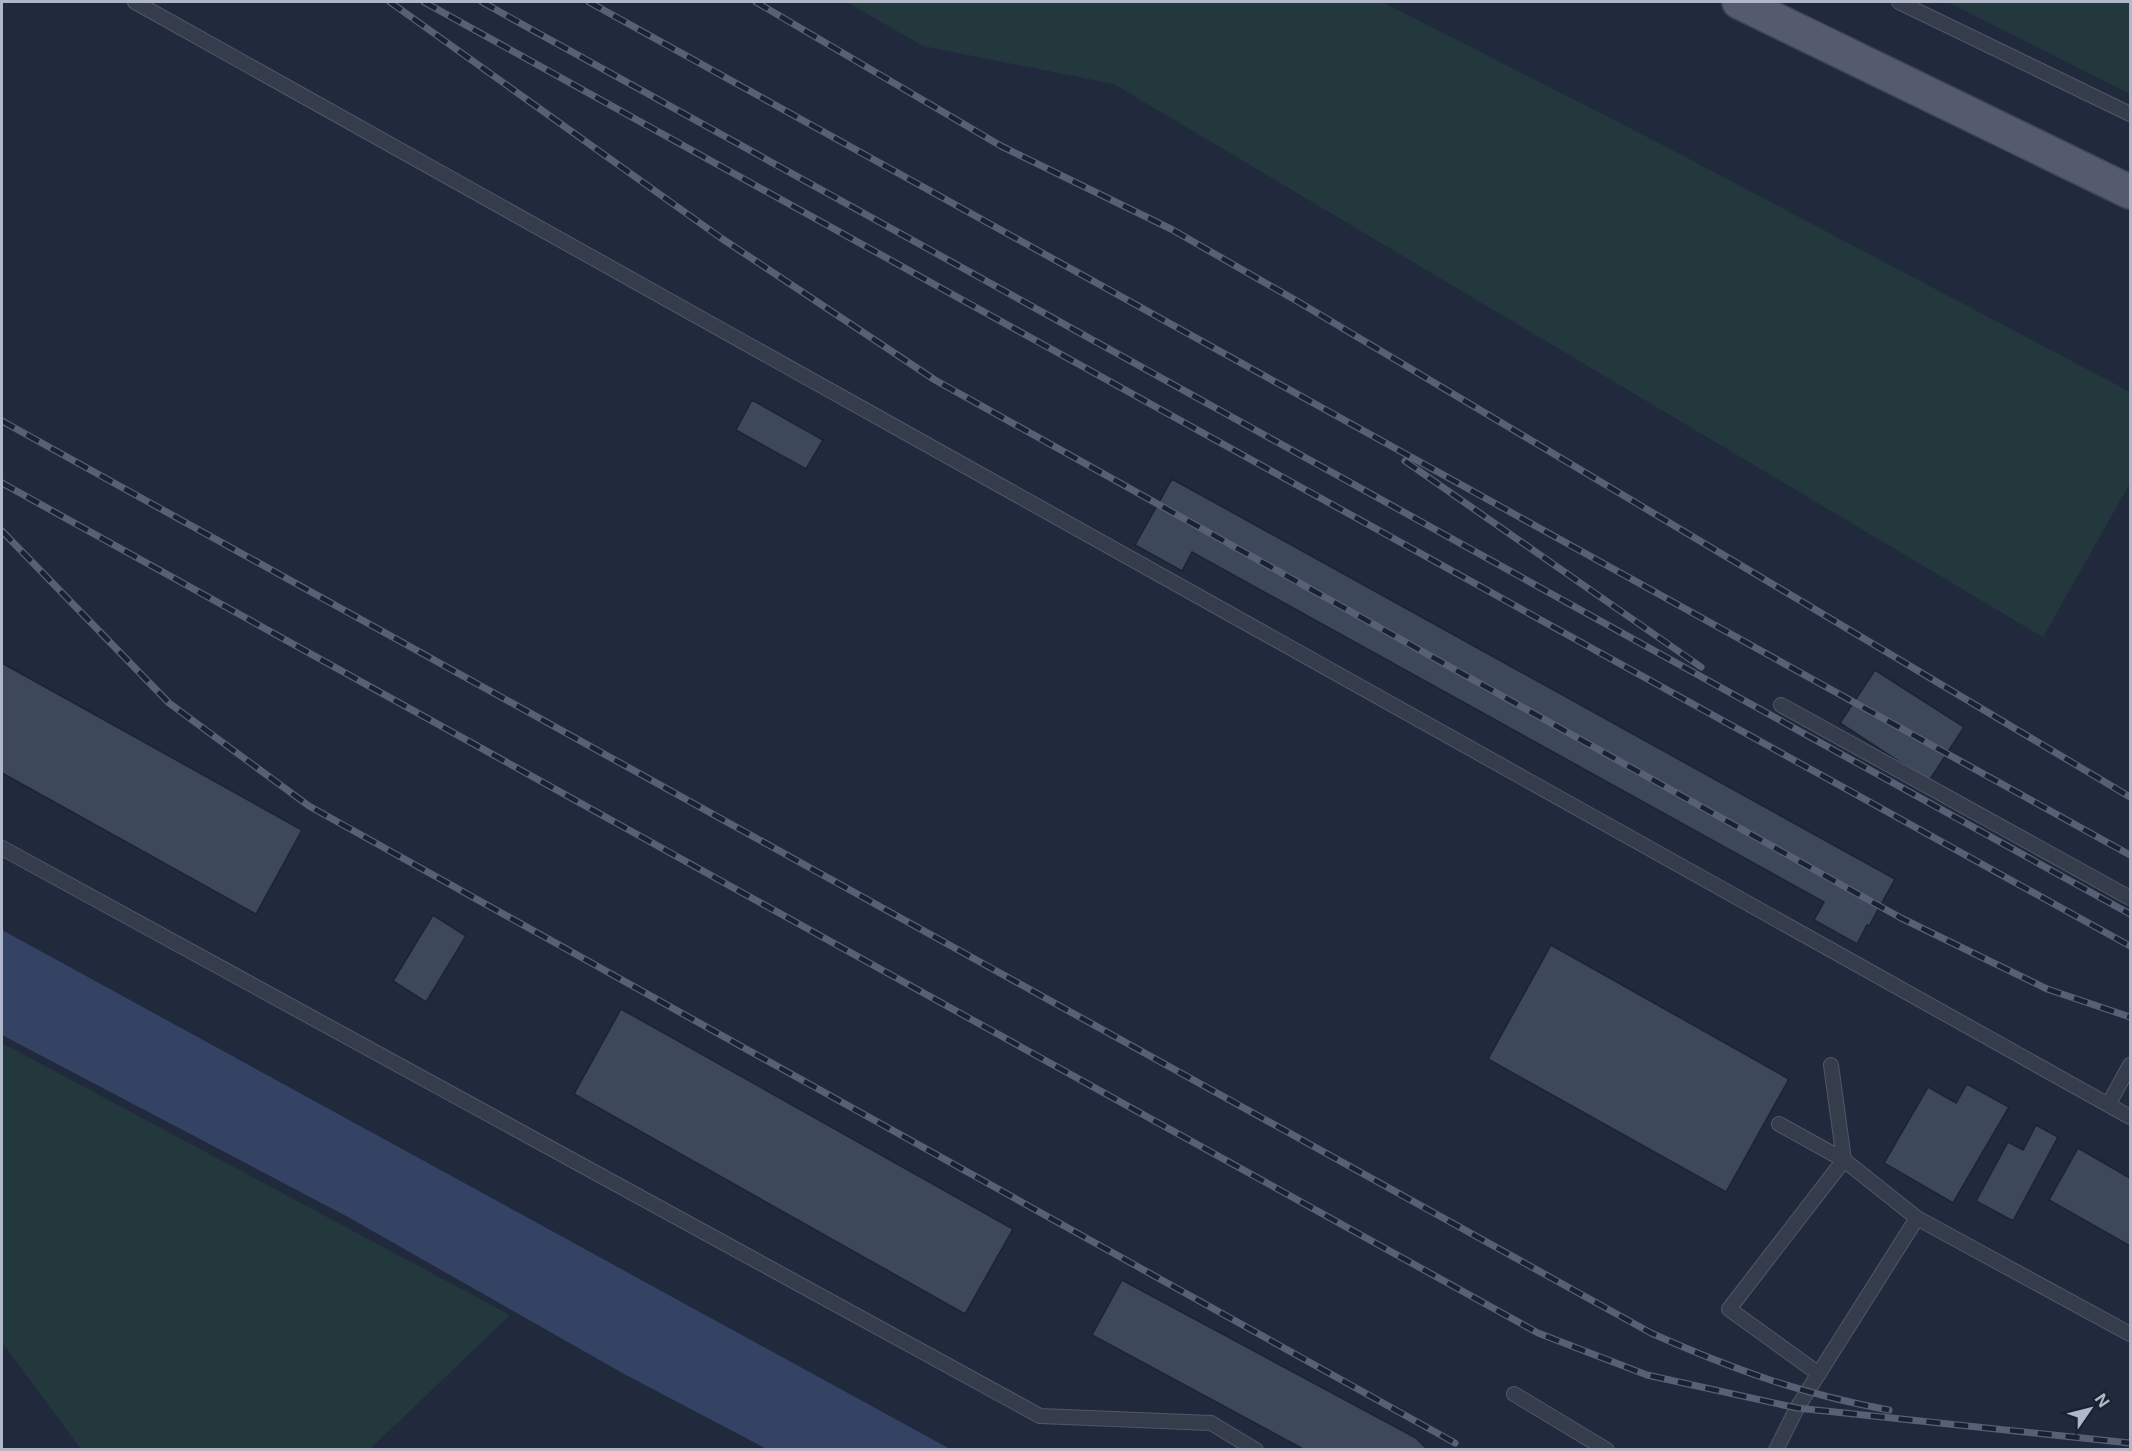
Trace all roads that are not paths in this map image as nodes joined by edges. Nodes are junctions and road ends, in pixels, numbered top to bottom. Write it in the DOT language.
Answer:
graph roads {
  1 [pos="135,2"];
  2 [pos="1739,2"];
  3 [pos="1899,2"];
  4 [pos="2130,114"];
  5 [pos="2130,192"];
  6 [pos="1781,705"];
  7 [pos="2,848"];
  8 [pos="2130,898"];
  9 [pos="1831,1065"];
  10 [pos="2130,1065"];
  11 [pos="2108,1105"];
  12 [pos="2130,1117"];
  13 [pos="1779,1124"];
  14 [pos="1845,1160"];
  15 [pos="1917,1218"];
  16 [pos="2130,1334"];
  17 [pos="1819,1374"];
  18 [pos="1514,1394"];
  19 [pos="1256,1449"];
  20 [pos="1607,1449"];
  21 [pos="1776,1449"];
  1 -- 11 [label="lane"];
  2 -- 5 [label="main road"];
  3 -- 4 [label="lane"];
  6 -- 8 [label="lane"];
  7 -- 19 [label="lane"];
  9 -- 14 [label="lane"];
  10 -- 11 [label="lane"];
  11 -- 12 [label="lane"];
  13 -- 14 [label="lane"];
  14 -- 15 [label="lane"];
  14 -- 17 [label="lane"];
  15 -- 16 [label="lane"];
  15 -- 17 [label="lane"];
  17 -- 21 [label="lane"];
  18 -- 20 [label="lane"];
}
